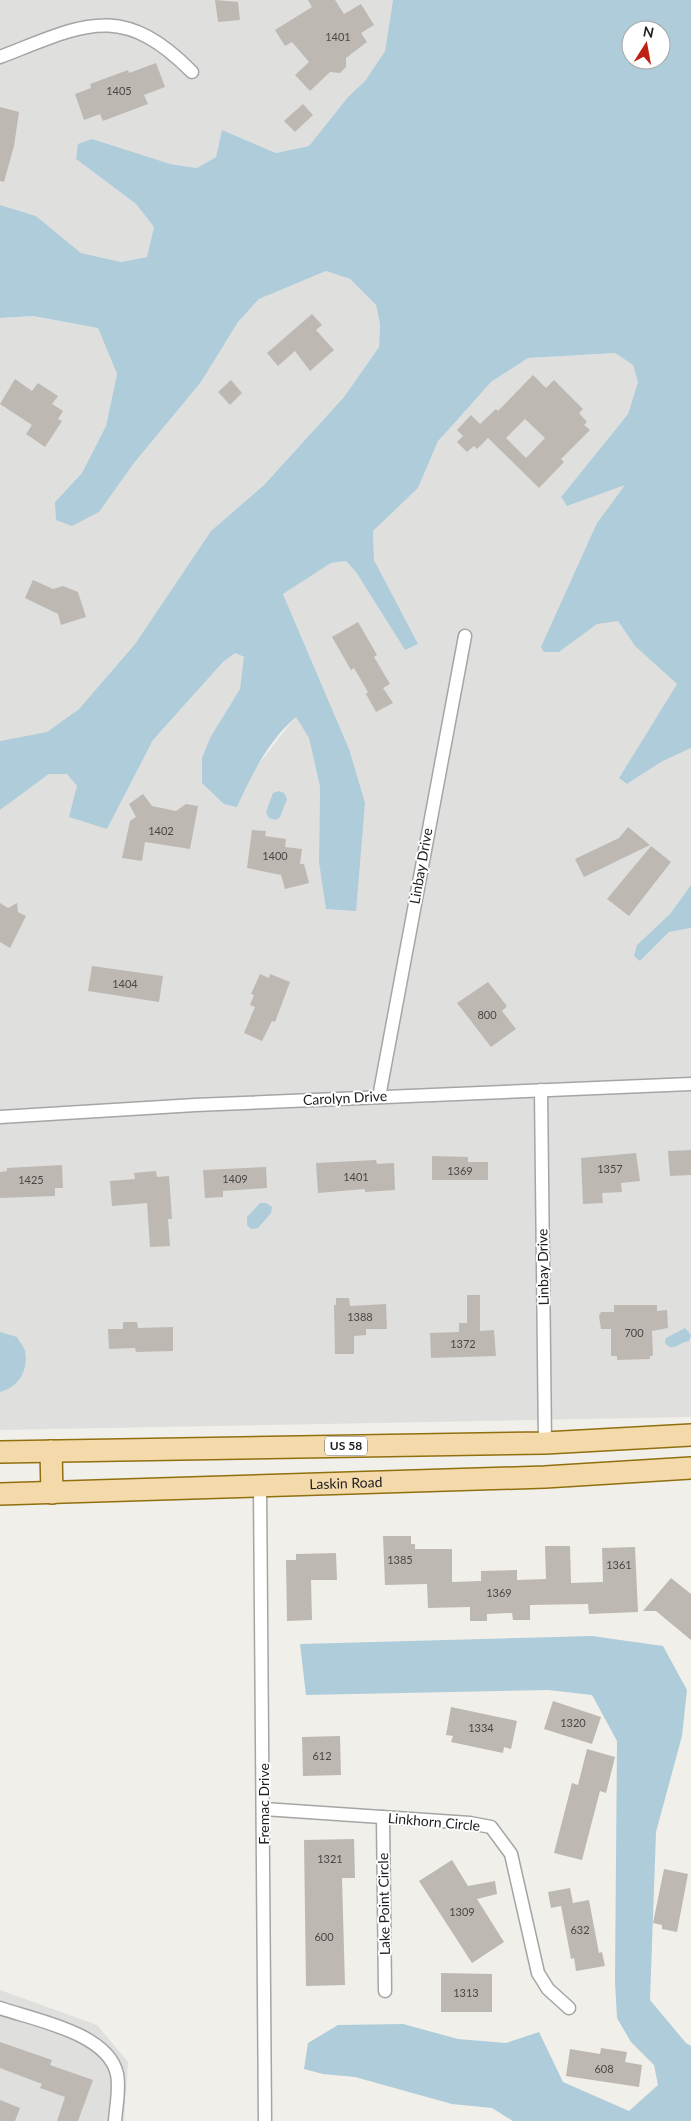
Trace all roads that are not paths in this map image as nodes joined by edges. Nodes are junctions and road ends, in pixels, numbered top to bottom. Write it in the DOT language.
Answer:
graph roads {
  1 [pos="0,57"];
  2 [pos="192,72"];
  3 [pos="465,636"];
  4 [pos="691,1084"];
  5 [pos="541,1090"];
  6 [pos="380,1096"];
  7 [pos="0,1117"];
  8 [pos="691,1435"];
  9 [pos="545,1443"];
  10 [pos="51,1451"];
  11 [pos="0,1452"];
  12 [pos="691,1468"];
  13 [pos="260,1486"];
  14 [pos="52,1493"];
  15 [pos="0,1494"];
  16 [pos="264,1809"];
  17 [pos="383,1817"];
  18 [pos="385,1991"];
  19 [pos="0,2008"];
  20 [pos="569,2008"];
  21 [pos="115,2121"];
  22 [pos="265,2121"];
  1 -- 2 [label="street"];
  3 -- 6 [label="street, Linbay Drive"];
  4 -- 5 [label="street, Carolyn Drive"];
  5 -- 6 [label="street, Carolyn Drive"];
  5 -- 9 [label="street, Linbay Drive"];
  6 -- 7 [label="street, Carolyn Drive"];
  8 -- 9 [label="main road, US 58"];
  9 -- 10 [label="main road, US 58"];
  10 -- 11 [label="main road, US 58"];
  10 -- 14 [label="main road"];
  12 -- 13 [label="main road, Laskin Road"];
  13 -- 14 [label="main road, Laskin Road"];
  13 -- 16 [label="street, Fremac Drive"];
  14 -- 15 [label="main road, Laskin Road"];
  16 -- 17 [label="street, Linkhorn Circle"];
  16 -- 22 [label="street, Fremac Drive"];
  17 -- 18 [label="street, Lake Point Circle"];
  17 -- 20 [label="street, Linkhorn Circle"];
  19 -- 21 [label="street"];
}
